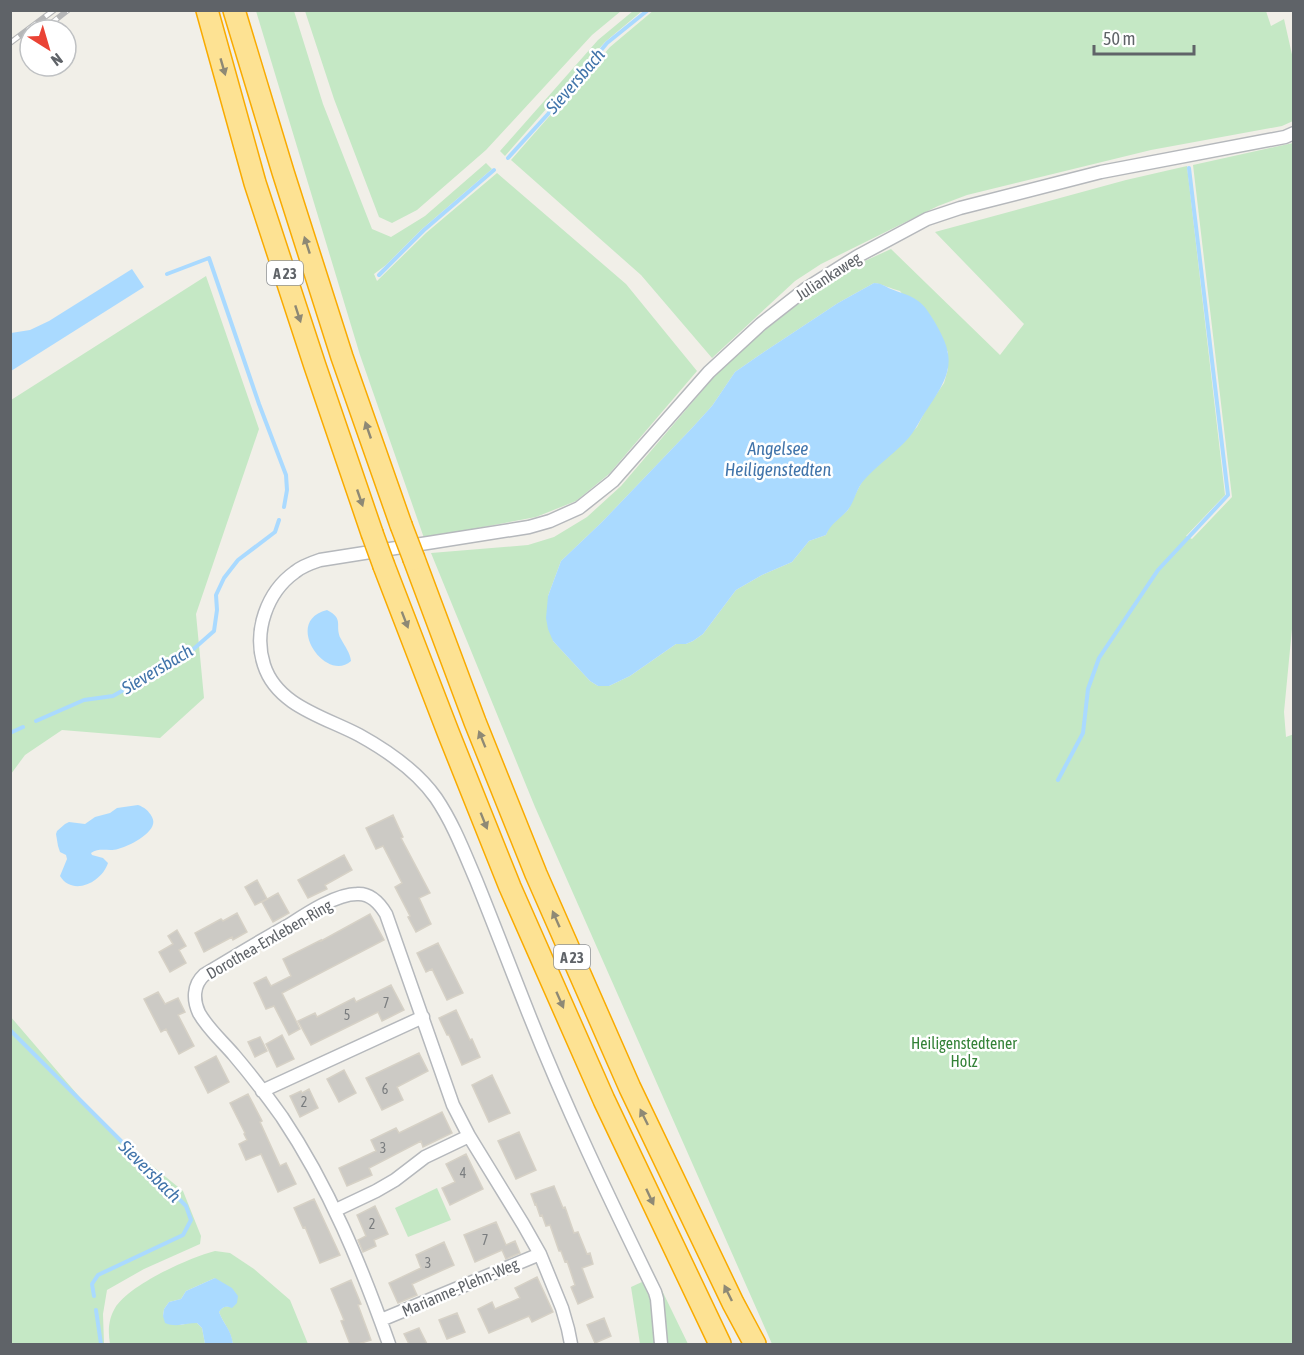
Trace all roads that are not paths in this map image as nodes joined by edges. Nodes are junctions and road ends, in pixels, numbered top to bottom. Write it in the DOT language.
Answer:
graph roads {
  1 [pos="207,10"];
  2 [pos="234,10"];
  3 [pos="1293,133"];
  4 [pos="423,1017"];
  5 [pos="262,1091"];
  6 [pos="469,1136"];
  7 [pos="336,1210"];
  8 [pos="540,1254"];
  9 [pos="381,1320"];
  10 [pos="389,1344"];
  11 [pos="571,1344"];
  12 [pos="662,1344"];
  13 [pos="720,1344"];
  14 [pos="755,1344"];
  1 -- 13 [label="highway, A 23, one-way, bridge"];
  14 -- 2 [label="highway, A 23, one-way, bridge"];
  3 -- 12 [label="street, Juliankaweg"];
  4 -- 5 [label="street"];
  4 -- 5 [label="street, Dorothea-Erxleben-Ring"];
  4 -- 6 [label="street, Dorothea-Erxleben-Ring"];
  5 -- 7 [label="street, Dorothea-Erxleben-Ring"];
  6 -- 7 [label="street"];
  6 -- 8 [label="street, Dorothea-Erxleben-Ring"];
  7 -- 9 [label="street, Dorothea-Erxleben-Ring"];
  8 -- 9 [label="street, Marianne-Plehn-Weg"];
  8 -- 11 [label="street, Dorothea-Erxleben-Ring"];
  9 -- 10 [label="street, Dorothea-Erxleben-Ring"];
}
